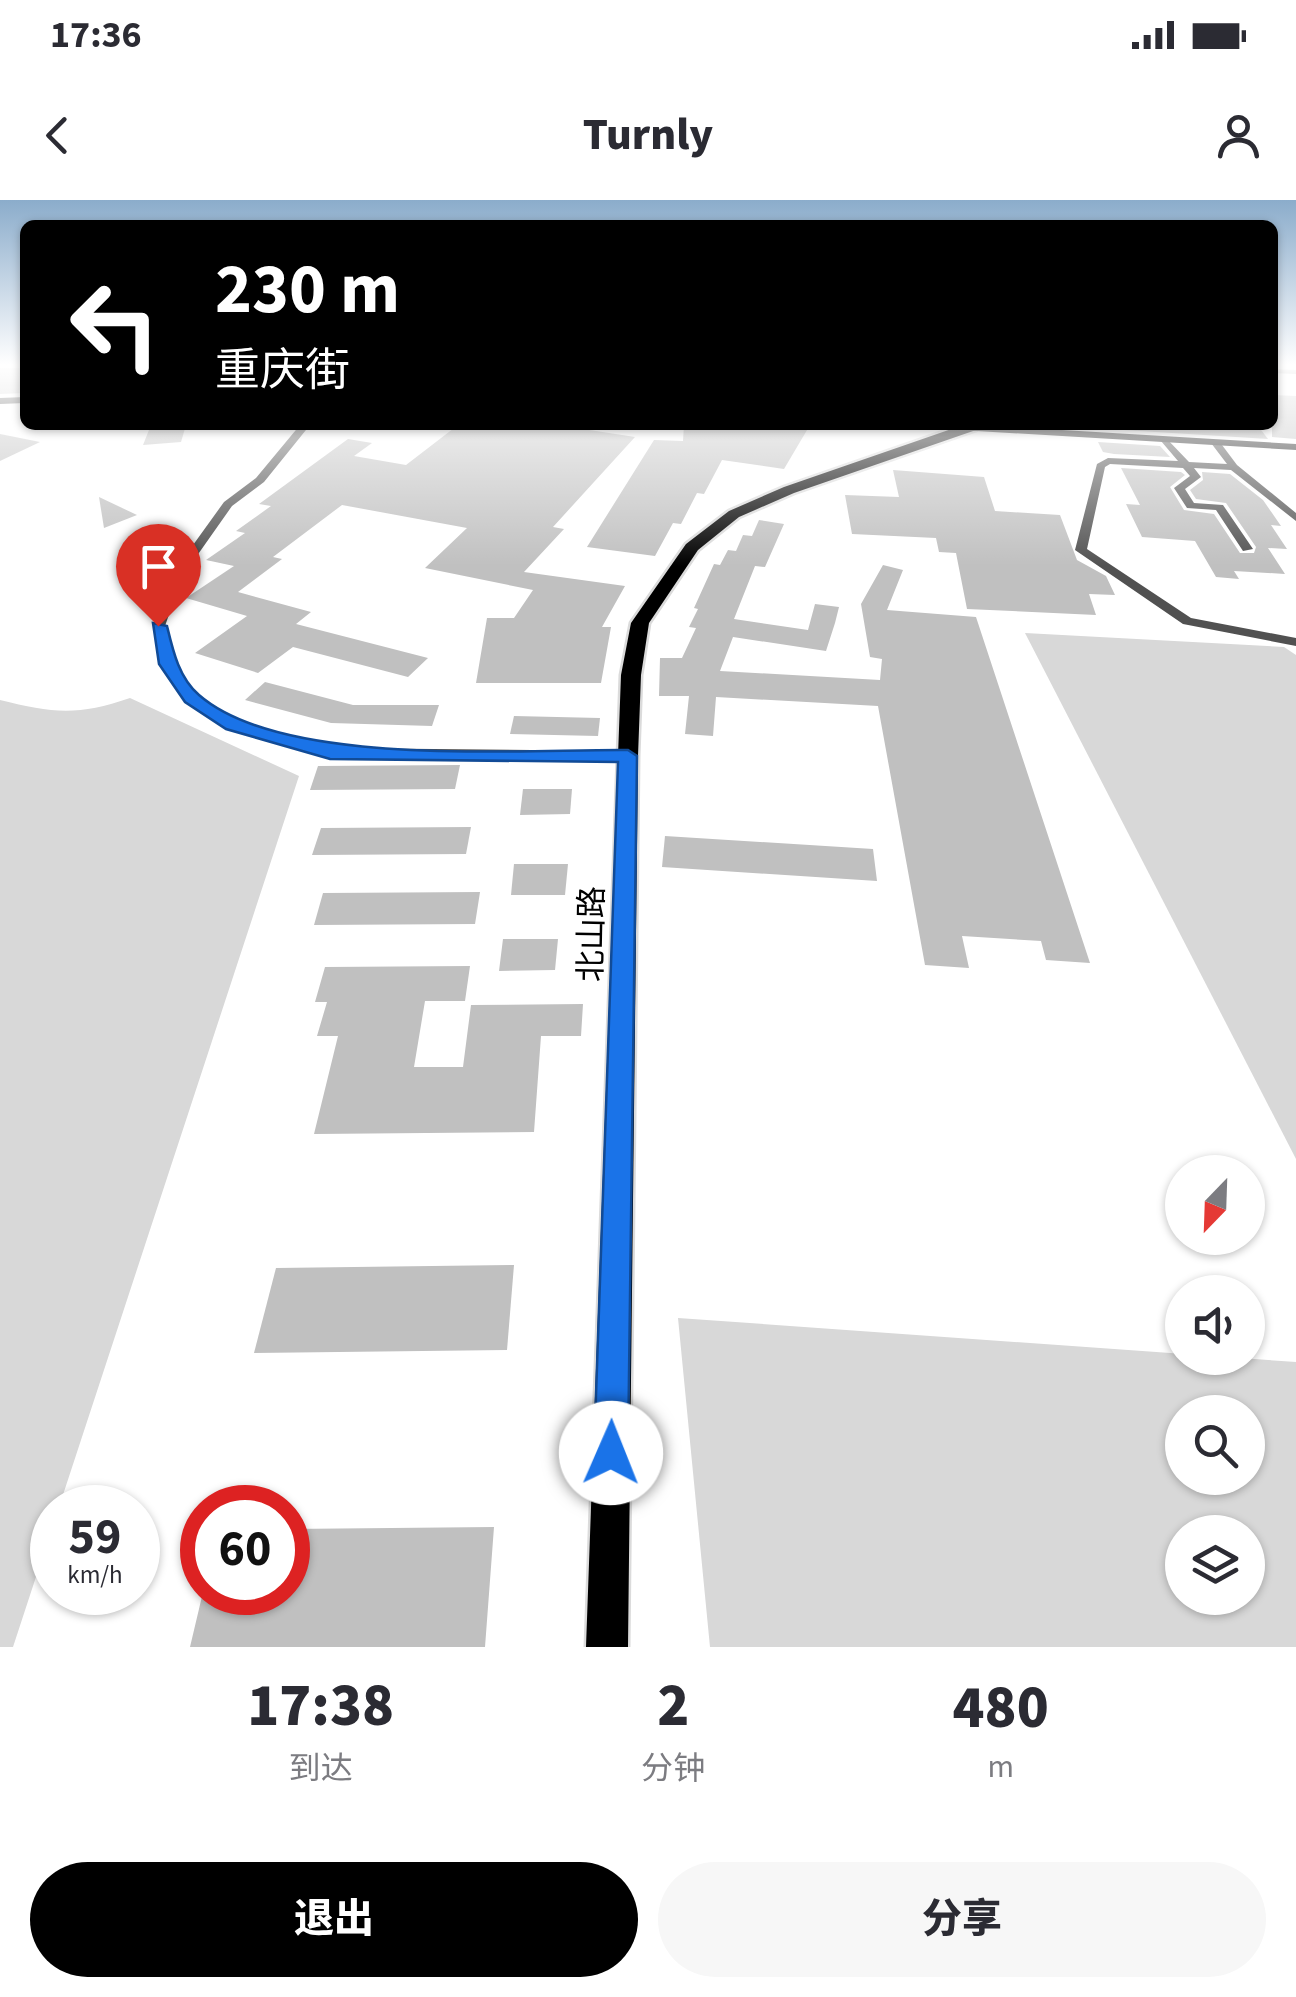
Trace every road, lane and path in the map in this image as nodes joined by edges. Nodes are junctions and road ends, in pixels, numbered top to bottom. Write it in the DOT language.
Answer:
graph roads {
  1 [pos="300,432"];
  2 [pos="917,432"];
  3 [pos="1002,432"];
  4 [pos="1166,441"];
  5 [pos="1216,443"];
  6 [pos="1296,447"];
  7 [pos="1184,464"];
  8 [pos="1234,467"];
  9 [pos="1296,518"];
  10 [pos="1247,549"];
  11 [pos="1296,642"];
  12 [pos="628,756"];
  13 [pos="607,1647"];
  1 -- 12 [label="street"];
  2 -- 12 [label="main road, 北山路"];
  3 -- 4 [label="street"];
  4 -- 5 [label="street"];
  4 -- 7 [label="street"];
  5 -- 6 [label="street"];
  5 -- 8 [label="street"];
  7 -- 8 [label="street"];
  7 -- 10 [label="street"];
  7 -- 11 [label="street"];
  8 -- 9 [label="street"];
  12 -- 13 [label="main road, 北山路"];
}
